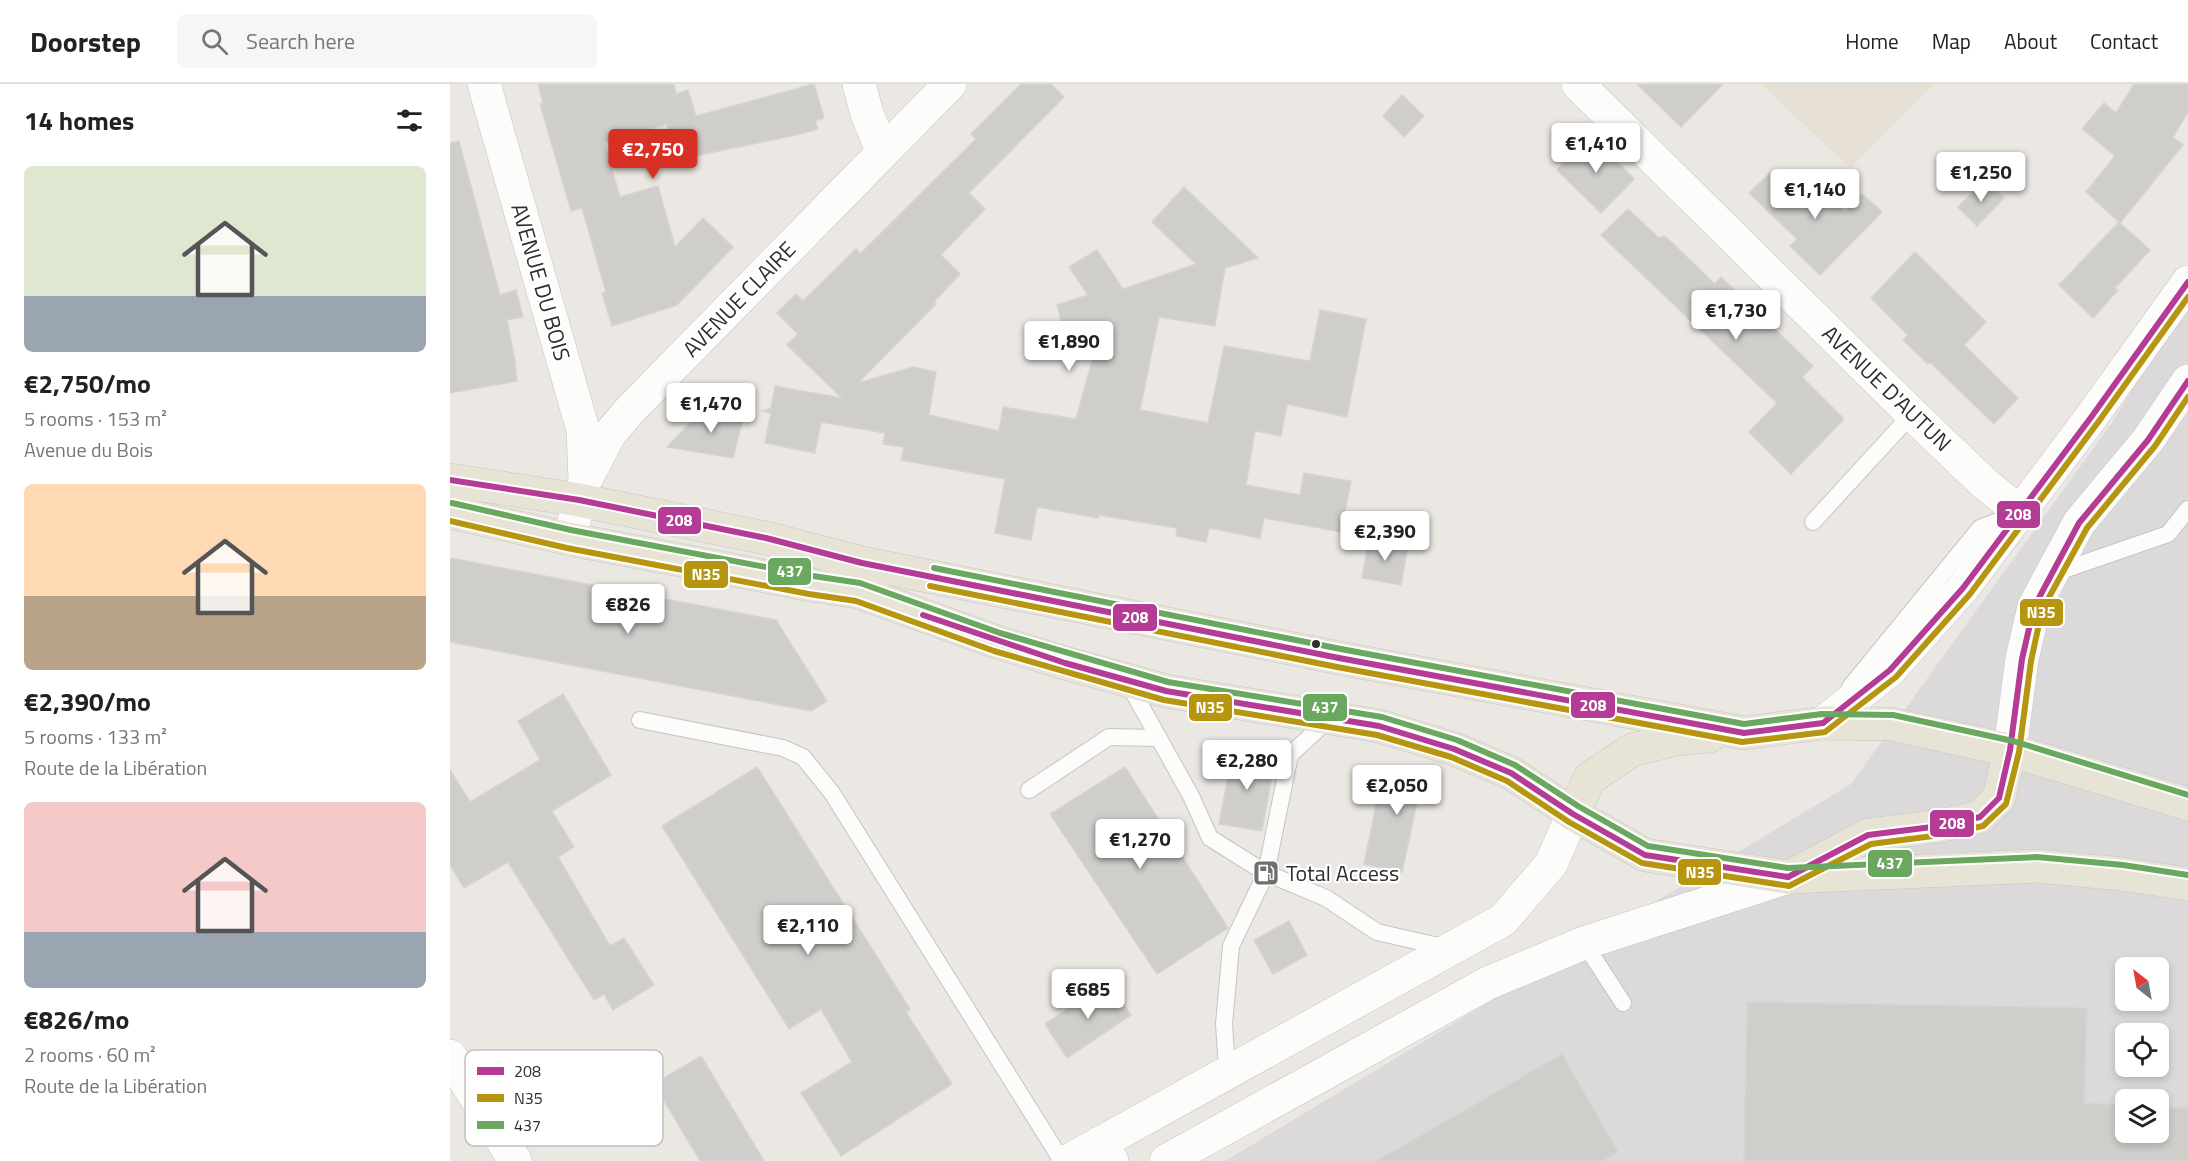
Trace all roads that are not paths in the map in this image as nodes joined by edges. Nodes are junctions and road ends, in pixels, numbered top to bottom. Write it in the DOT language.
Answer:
graph roads {
  1 [pos="484,84"];
  2 [pos="859,84"];
  3 [pos="950,84"];
  4 [pos="1578,84"];
  5 [pos="883,152"];
  6 [pos="2188,282"];
  7 [pos="2188,381"];
  8 [pos="1912,414"];
  9 [pos="450,480"];
  10 [pos="582,490"];
  11 [pos="2188,509"];
  12 [pos="450,512"];
  13 [pos="2020,512"];
  14 [pos="1813,522"];
  15 [pos="569,539"];
  16 [pos="2051,574"];
  17 [pos="1126,680"];
  18 [pos="1330,718"];
  19 [pos="640,720"];
  20 [pos="1823,723"];
  21 [pos="1744,734"];
  22 [pos="1159,738"];
  23 [pos="2010,750"];
  24 [pos="1029,790"];
  25 [pos="2188,804"];
  26 [pos="1573,814"];
  27 [pos="1266,873"];
  28 [pos="1788,878"];
  29 [pos="2188,884"];
  30 [pos="1584,943"];
  31 [pos="1451,949"];
  32 [pos="1623,1003"];
  33 [pos="450,1056"];
  34 [pos="1227,1071"];
  35 [pos="465,1080"];
  36 [pos="506,1146"];
  37 [pos="1106,1152"];
  38 [pos="515,1161"];
  39 [pos="1062,1161"];
  40 [pos="1068,1161"];
  41 [pos="1166,1161"];
  1 -- 10 [label="main road, AVENUE DU BOIS"];
  2 -- 5 [label="main road"];
  3 -- 5 [label="main road, AVENUE CLAIRE"];
  4 -- 8 [label="main road, AVENUE D'AUTUN"];
  5 -- 10 [label="main road, AVENUE CLAIRE"];
  6 -- 13 [label="main road"];
  7 -- 16 [label="main road"];
  8 -- 13 [label="main road, AVENUE D'AUTUN"];
  8 -- 14 [label="lane"];
  9 -- 10 [label="main road"];
  10 -- 15 [label="main road, AVENUE CLAIRE"];
  10 -- 21 [label="main road"];
  11 -- 16 [label="lane"];
  12 -- 15 [label="main road"];
  13 -- 20 [label="main road"];
  15 -- 17 [label="main road"];
  16 -- 23 [label="main road"];
  17 -- 18 [label="main road"];
  17 -- 22 [label="lane"];
  18 -- 26 [label="main road"];
  18 -- 27 [label="lane"];
  19 -- 39 [label="lane"];
  20 -- 21 [label="main road"];
  20 -- 23 [label="main road"];
  21 -- 26 [label="main road"];
  22 -- 24 [label="lane"];
  22 -- 27 [label="lane"];
  23 -- 25 [label="main road"];
  23 -- 28 [label="main road"];
  26 -- 28 [label="main road"];
  26 -- 31 [label="main road"];
  27 -- 31 [label="lane"];
  27 -- 34 [label="lane"];
  28 -- 29 [label="main road"];
  28 -- 30 [label="main road"];
  30 -- 32 [label="lane"];
  30 -- 41 [label="main road"];
  31 -- 34 [label="main road"];
  33 -- 35 [label="main road"];
  34 -- 37 [label="main road"];
  36 -- 38 [label="main road"];
  37 -- 40 [label="main road"];
}
